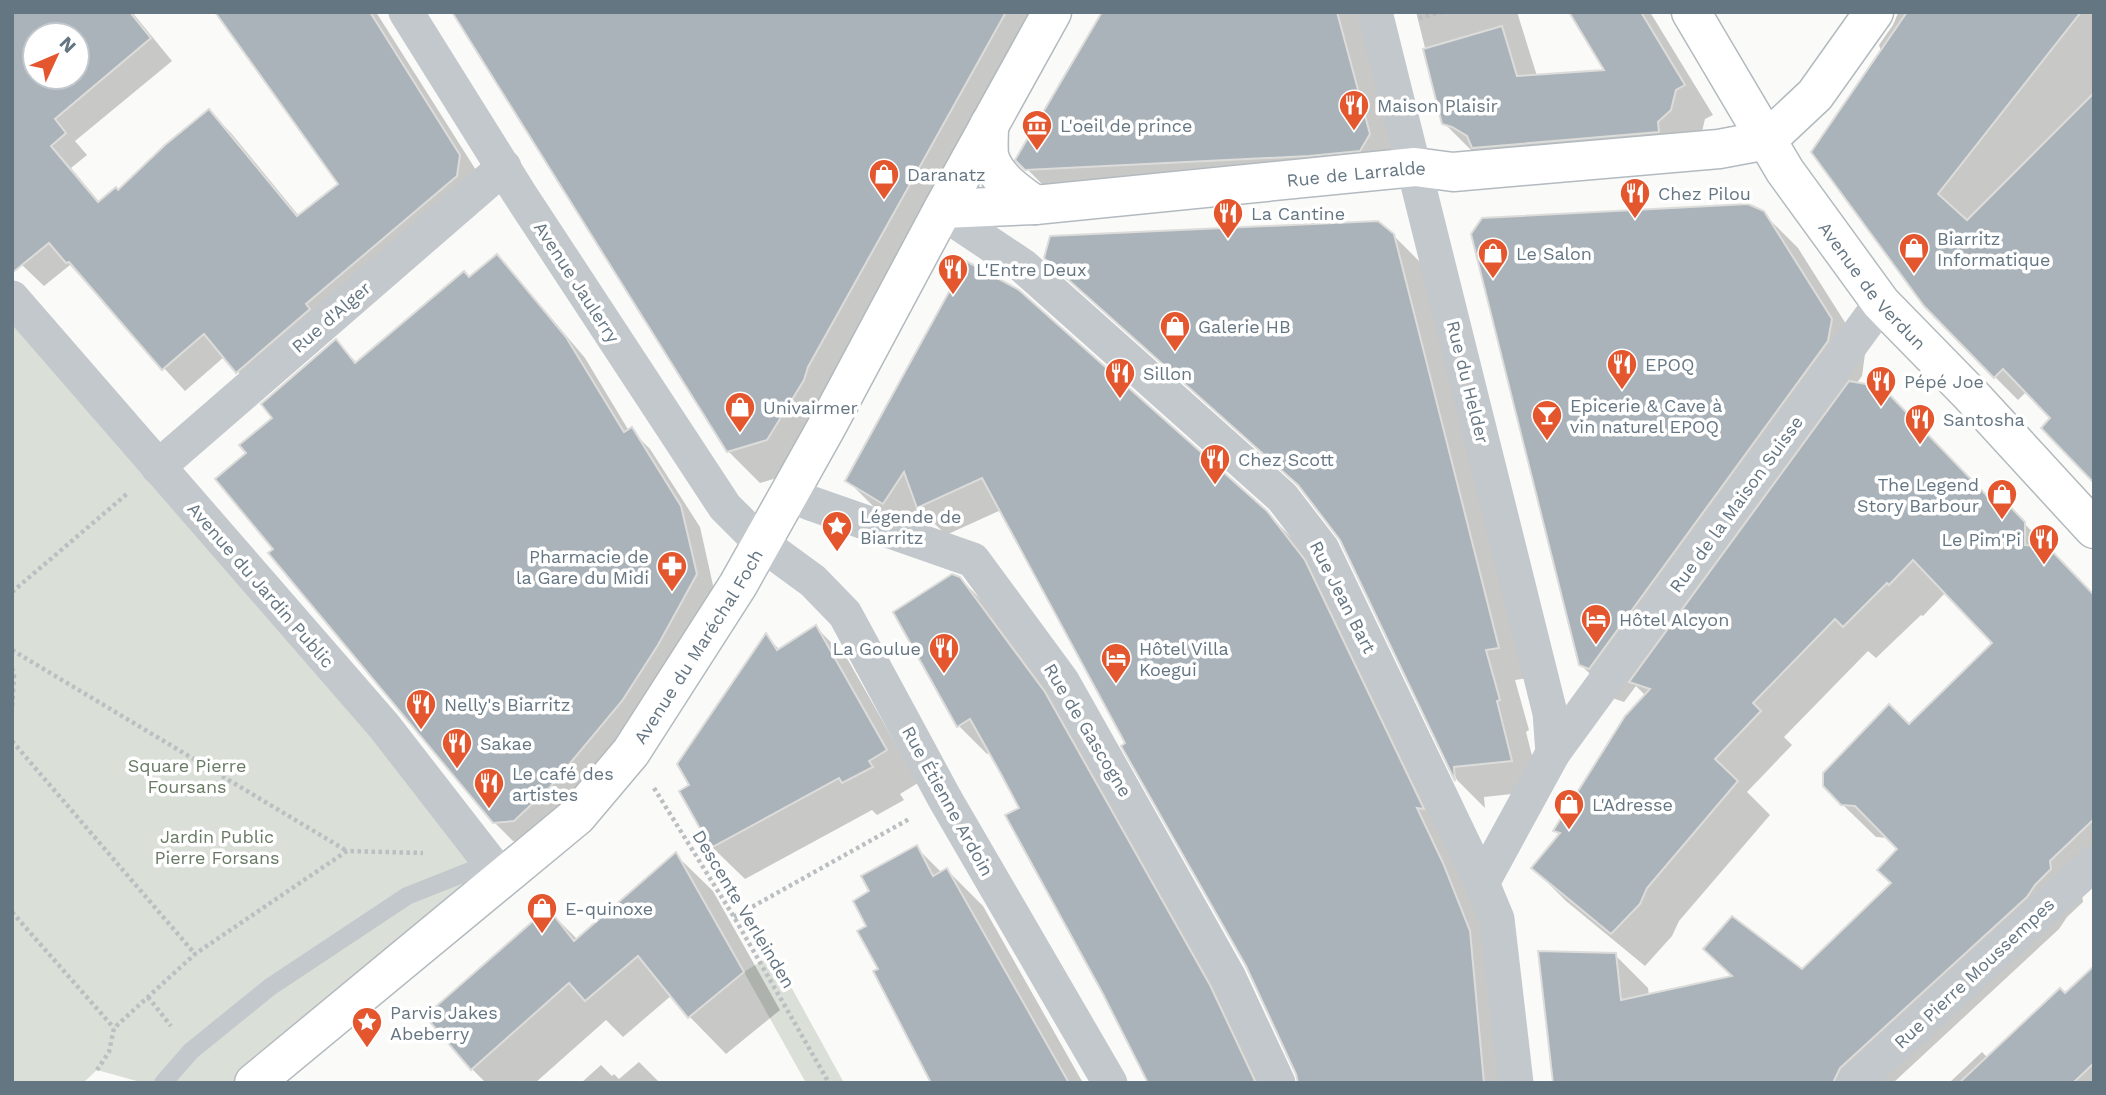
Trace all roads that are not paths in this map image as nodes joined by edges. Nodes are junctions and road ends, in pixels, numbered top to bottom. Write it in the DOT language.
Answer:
graph roads {
  1 [pos="406,12"];
  2 [pos="1052,12"];
  3 [pos="1375,12"];
  4 [pos="1691,12"];
  5 [pos="1874,12"];
  6 [pos="989,125"];
  7 [pos="1767,140"];
  8 [pos="504,167"];
  9 [pos="1415,167"];
  10 [pos="1035,205"];
  11 [pos="943,209"];
  12 [pos="12,298"];
  13 [pos="1881,303"];
  14 [pos="158,467"];
  15 [pos="789,493"];
  16 [pos="2090,515"];
  17 [pos="761,544"];
  18 [pos="1553,753"];
  19 [pos="2094,863"];
  20 [pos="492,866"];
  21 [pos="1482,883"];
  22 [pos="1863,1080"];
  23 [pos="163,1083"];
  24 [pos="254,1083"];
  25 [pos="1110,1083"];
  26 [pos="1278,1083"];
  27 [pos="1516,1083"];
  1 -- 8 [label="street, Avenue Jaulerry"];
  2 -- 6 [label="street, Avenue du Maréchal Foch"];
  3 -- 9 [label="street, Rue du Helder"];
  4 -- 7 [label="street, Avenue de Verdun"];
  5 -- 7 [label="street"];
  6 -- 10 [label="street"];
  6 -- 11 [label="street, Avenue du Maréchal Foch"];
  7 -- 9 [label="street, Rue de Larralde"];
  7 -- 13 [label="street, Avenue de Verdun"];
  8 -- 14 [label="street, Rue d'Alger"];
  8 -- 17 [label="street, Avenue Jaulerry"];
  9 -- 10 [label="street, Rue de Larralde"];
  9 -- 18 [label="street, Rue du Helder"];
  10 -- 11 [label="street, Rue de Larralde"];
  11 -- 15 [label="street, Avenue du Maréchal Foch"];
  11 -- 21 [label="street, Rue Jean Bart"];
  12 -- 14 [label="street, Avenue du Jardin Public"];
  13 -- 16 [label="street, Avenue de Verdun"];
  13 -- 18 [label="street, Rue de la Maison Suisse"];
  14 -- 20 [label="street, Avenue du Jardin Public"];
  15 -- 17 [label="street, Avenue du Maréchal Foch"];
  15 -- 26 [label="street, Rue de Gascogne"];
  17 -- 20 [label="street, Avenue du Maréchal Foch"];
  17 -- 25 [label="street, Rue Étienne Ardoin"];
  18 -- 21 [label="street, Rue de la Maison Suisse"];
  19 -- 22 [label="street, Rue Pierre Moussempes"];
  20 -- 23 [label="lane"];
  20 -- 24 [label="street, Avenue du Maréchal Foch"];
  21 -- 27 [label="street, Rue Jean Bart"];
}
